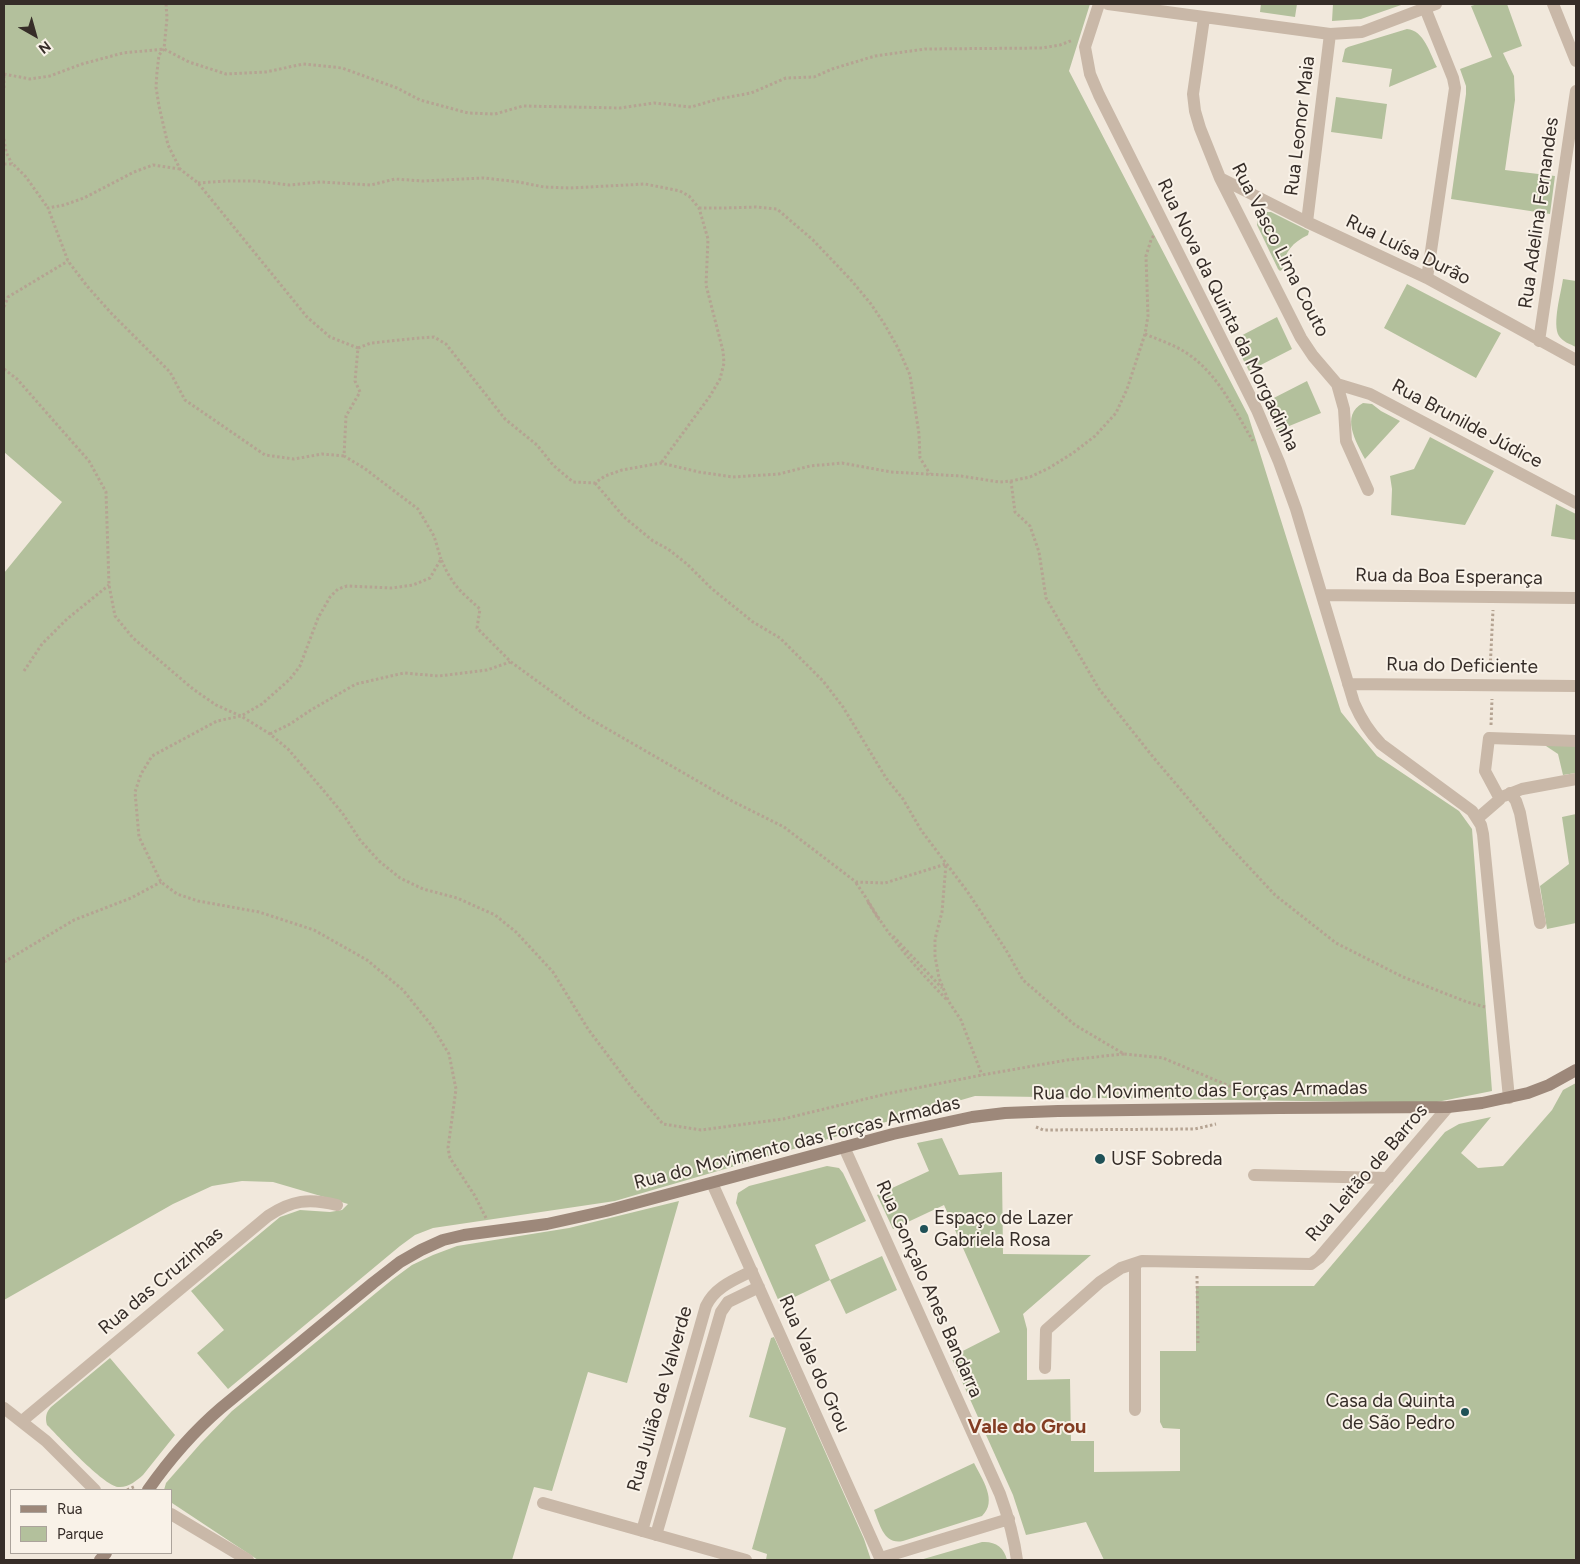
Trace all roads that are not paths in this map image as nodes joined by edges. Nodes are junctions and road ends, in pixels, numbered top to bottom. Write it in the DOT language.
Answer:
graph roads {
  1 [pos="1099,4"];
  2 [pos="1108,4"];
  3 [pos="1553,4"];
  4 [pos="1430,6"];
  5 [pos="1204,18"];
  6 [pos="1330,34"];
  7 [pos="1576,61"];
  8 [pos="1576,91"];
  9 [pos="1220,178"];
  10 [pos="1307,222"];
  11 [pos="1427,278"];
  12 [pos="1539,341"];
  13 [pos="1576,360"];
  14 [pos="1338,384"];
  15 [pos="1368,490"];
  16 [pos="1576,503"];
  17 [pos="1322,595"];
  18 [pos="1576,598"];
  19 [pos="1348,684"];
  20 [pos="1576,686"];
  21 [pos="1576,740"];
  22 [pos="1576,779"];
  23 [pos="1505,796"];
  24 [pos="1478,818"];
  25 [pos="1540,923"];
  26 [pos="1576,1070"];
  27 [pos="1509,1098"];
  28 [pos="1448,1107"];
  29 [pos="844,1147"];
  30 [pos="1254,1175"];
  31 [pos="1388,1178"];
  32 [pos="712,1183"];
  33 [pos="337,1205"];
  34 [pos="1135,1264"];
  35 [pos="752,1271"];
  36 [pos="759,1286"];
  37 [pos="1045,1368"];
  38 [pos="1135,1410"];
  39 [pos="11,1417"];
  40 [pos="144,1486"];
  41 [pos="94,1489"];
  42 [pos="543,1503"];
  43 [pos="172,1515"];
  44 [pos="1009,1519"];
  45 [pos="642,1531"];
  46 [pos="656,1535"];
  47 [pos="881,1559"];
  48 [pos="248,1560"];
  49 [pos="746,1560"];
  50 [pos="1017,1560"];
  1 -- 17 [label="street, Rua Nova da Quinta da Morgadinha"];
  2 -- 5 [label="street"];
  3 -- 7 [label="street"];
  4 -- 6 [label="street"];
  4 -- 11 [label="street"];
  5 -- 6 [label="street"];
  5 -- 9 [label="street, Rua Vasco Lima Couto"];
  6 -- 10 [label="street, Rua Leonor Maia"];
  8 -- 12 [label="street, Rua Adelina Fernandes"];
  9 -- 10 [label="street, Rua Luísa Durão"];
  9 -- 14 [label="street, Rua Vasco Lima Couto"];
  10 -- 11 [label="street, Rua Luísa Durão"];
  11 -- 12 [label="street, Rua Luísa Durão"];
  12 -- 13 [label="street, Rua Luísa Durão"];
  14 -- 15 [label="street, Rua Vasco Lima Couto"];
  14 -- 16 [label="street, Rua Brunilde Júdice"];
  17 -- 18 [label="street, Rua da Boa Esperança"];
  17 -- 19 [label="street, Rua Nova da Quinta da Morgadinha"];
  19 -- 20 [label="street, Rua do Deficiente"];
  19 -- 24 [label="street, Rua Nova da Quinta da Morgadinha"];
  21 -- 23 [label="street"];
  22 -- 23 [label="street"];
  23 -- 24 [label="street"];
  23 -- 25 [label="street"];
  24 -- 27 [label="street"];
  26 -- 27 [label="main road, Rua do Movimento das Forças Armadas"];
  27 -- 28 [label="main road, Rua do Movimento das Forças Armadas"];
  28 -- 29 [label="main road, Rua do Movimento das Forças Armadas"];
  28 -- 31 [label="street, Rua Leitão de Barros"];
  29 -- 32 [label="main road, Rua do Movimento das Forças Armadas"];
  29 -- 44 [label="street, Rua Gonçalo Anes Bandarra"];
  30 -- 31 [label="street"];
  31 -- 34 [label="street, Rua Leitão de Barros"];
  32 -- 35 [label="street, Rua Vale do Grou"];
  32 -- 40 [label="main road, Rua do Movimento das Forças Armadas"];
  33 -- 39 [label="street, Rua das Cruzinhas"];
  34 -- 37 [label="street, Rua Leitão de Barros"];
  34 -- 38 [label="street"];
  35 -- 36 [label="street, Rua Vale do Grou"];
  35 -- 45 [label="street, Rua Julião de Valverde"];
  36 -- 46 [label="street, Rua Julião de Valverde"];
  36 -- 47 [label="street, Rua Vale do Grou"];
  39 -- 41 [label="street"];
  42 -- 45 [label="street"];
  43 -- 48 [label="street"];
  44 -- 47 [label="street"];
  44 -- 50 [label="street, Rua Gonçalo Anes Bandarra"];
  45 -- 46 [label="street"];
  46 -- 49 [label="street"];
}
